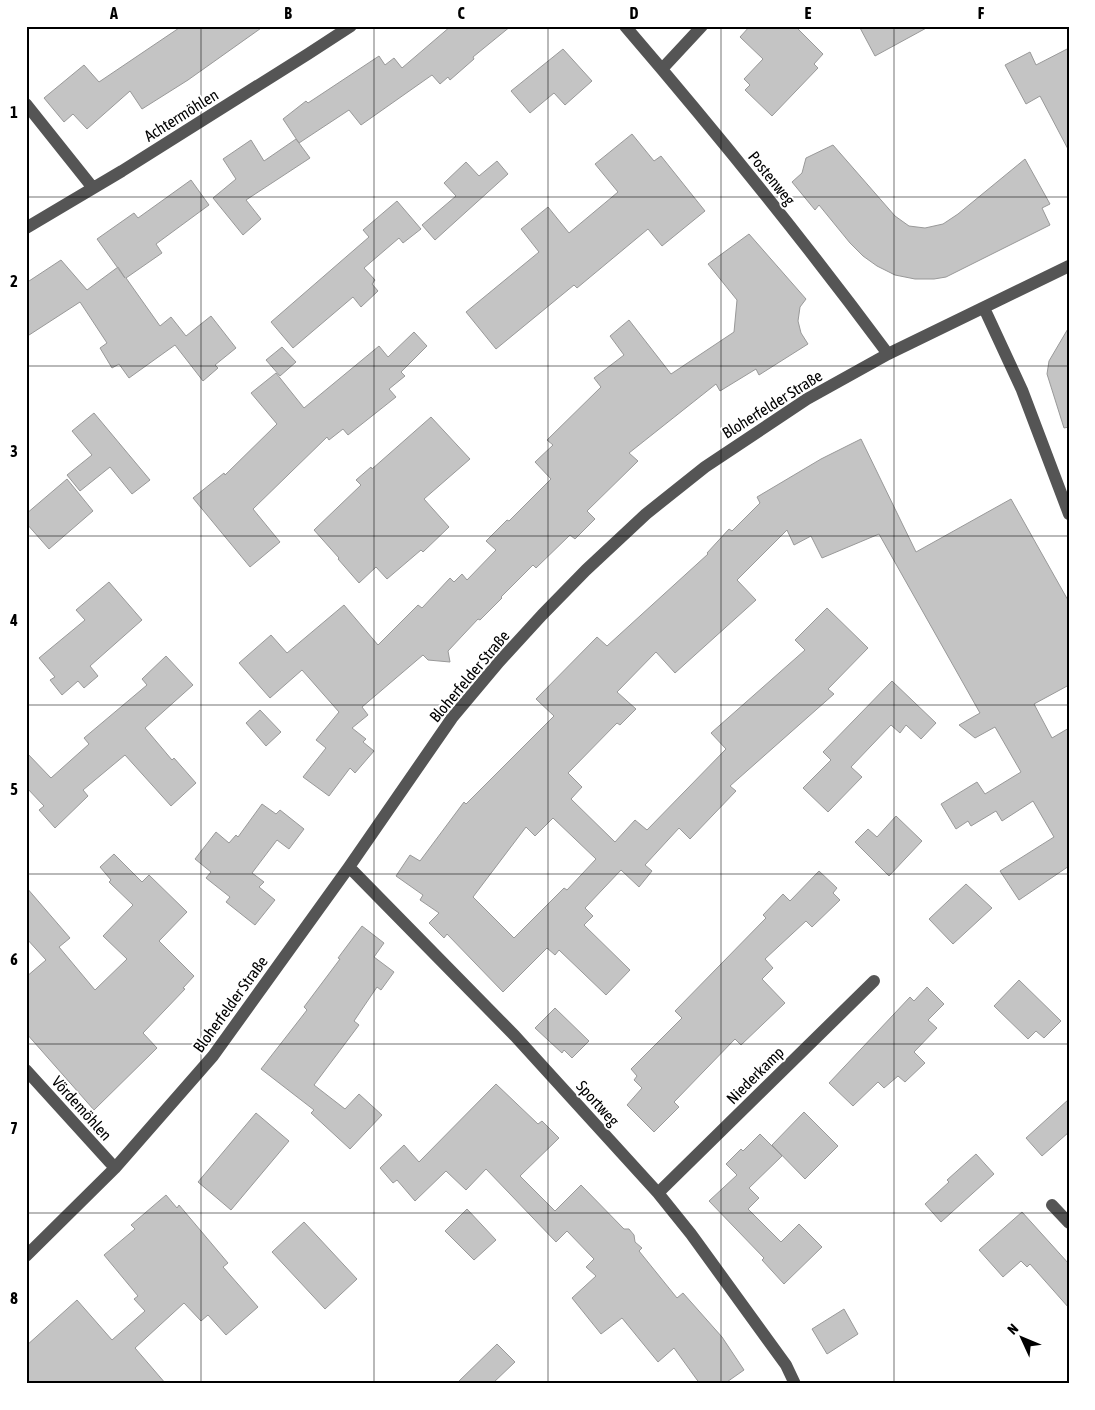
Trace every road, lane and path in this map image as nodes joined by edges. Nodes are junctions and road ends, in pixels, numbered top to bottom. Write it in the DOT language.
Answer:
graph roads {
  1 [pos="350,26"];
  2 [pos="625,26"];
  3 [pos="702,26"];
  4 [pos="662,69"];
  5 [pos="26,104"];
  6 [pos="93,188"];
  7 [pos="26,228"];
  8 [pos="1069,266"];
  9 [pos="984,308"];
  10 [pos="888,354"];
  11 [pos="1069,514"];
  12 [pos="349,867"];
  13 [pos="874,981"];
  14 [pos="26,1070"];
  15 [pos="114,1168"];
  16 [pos="658,1193"];
  17 [pos="1052,1205"];
  18 [pos="1069,1223"];
  19 [pos="26,1256"];
  20 [pos="795,1384"];
  1 -- 6 [label="street, Achtermöhlen"];
  2 -- 4 [label="street, Postenweg"];
  3 -- 4 [label="street"];
  4 -- 10 [label="street, Postenweg"];
  5 -- 6 [label="street"];
  6 -- 7 [label="street, Achtermöhlen"];
  8 -- 9 [label="street, Bloherfelder Straße"];
  9 -- 10 [label="street, Bloherfelder Straße"];
  9 -- 11 [label="street"];
  10 -- 12 [label="street, Bloherfelder Straße"];
  12 -- 15 [label="street, Bloherfelder Straße"];
  12 -- 16 [label="street, Sportweg"];
  13 -- 16 [label="street, Niederkamp"];
  14 -- 15 [label="street, Vördemöhlen"];
  15 -- 19 [label="street, Bloherfelder Straße"];
  16 -- 20 [label="street, Sportweg"];
  17 -- 18 [label="street"];
}
